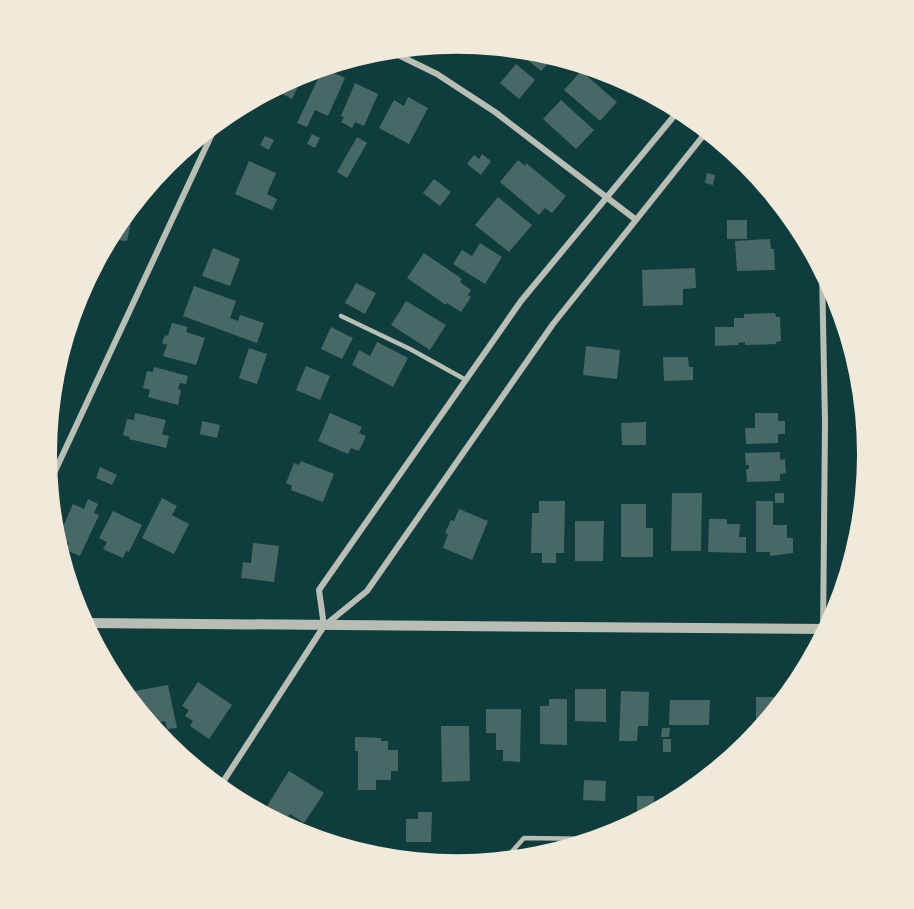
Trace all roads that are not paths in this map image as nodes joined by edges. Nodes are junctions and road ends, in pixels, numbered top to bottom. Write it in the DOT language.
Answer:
graph roads {
  1 [pos="403,57"];
  2 [pos="673,117"];
  3 [pos="702,138"];
  4 [pos="209,140"];
  5 [pos="606,196"];
  6 [pos="635,219"];
  7 [pos="822,291"];
  8 [pos="341,316"];
  9 [pos="466,380"];
  10 [pos="57,467"];
  11 [pos="824,614"];
  12 [pos="94,623"];
  13 [pos="324,626"];
  14 [pos="816,632"];
  15 [pos="224,780"];
  16 [pos="570,839"];
  17 [pos="512,851"];
  1 -- 5 [label="street"];
  2 -- 5 [label="street"];
  3 -- 6 [label="street"];
  4 -- 10 [label="street"];
  5 -- 6 [label="street"];
  5 -- 9 [label="street"];
  6 -- 13 [label="street"];
  7 -- 11 [label="street"];
  8 -- 9 [label="lane"];
  9 -- 13 [label="street"];
  12 -- 13 [label="street"];
  13 -- 14 [label="street"];
  13 -- 15 [label="street"];
  16 -- 17 [label="lane"];
}
